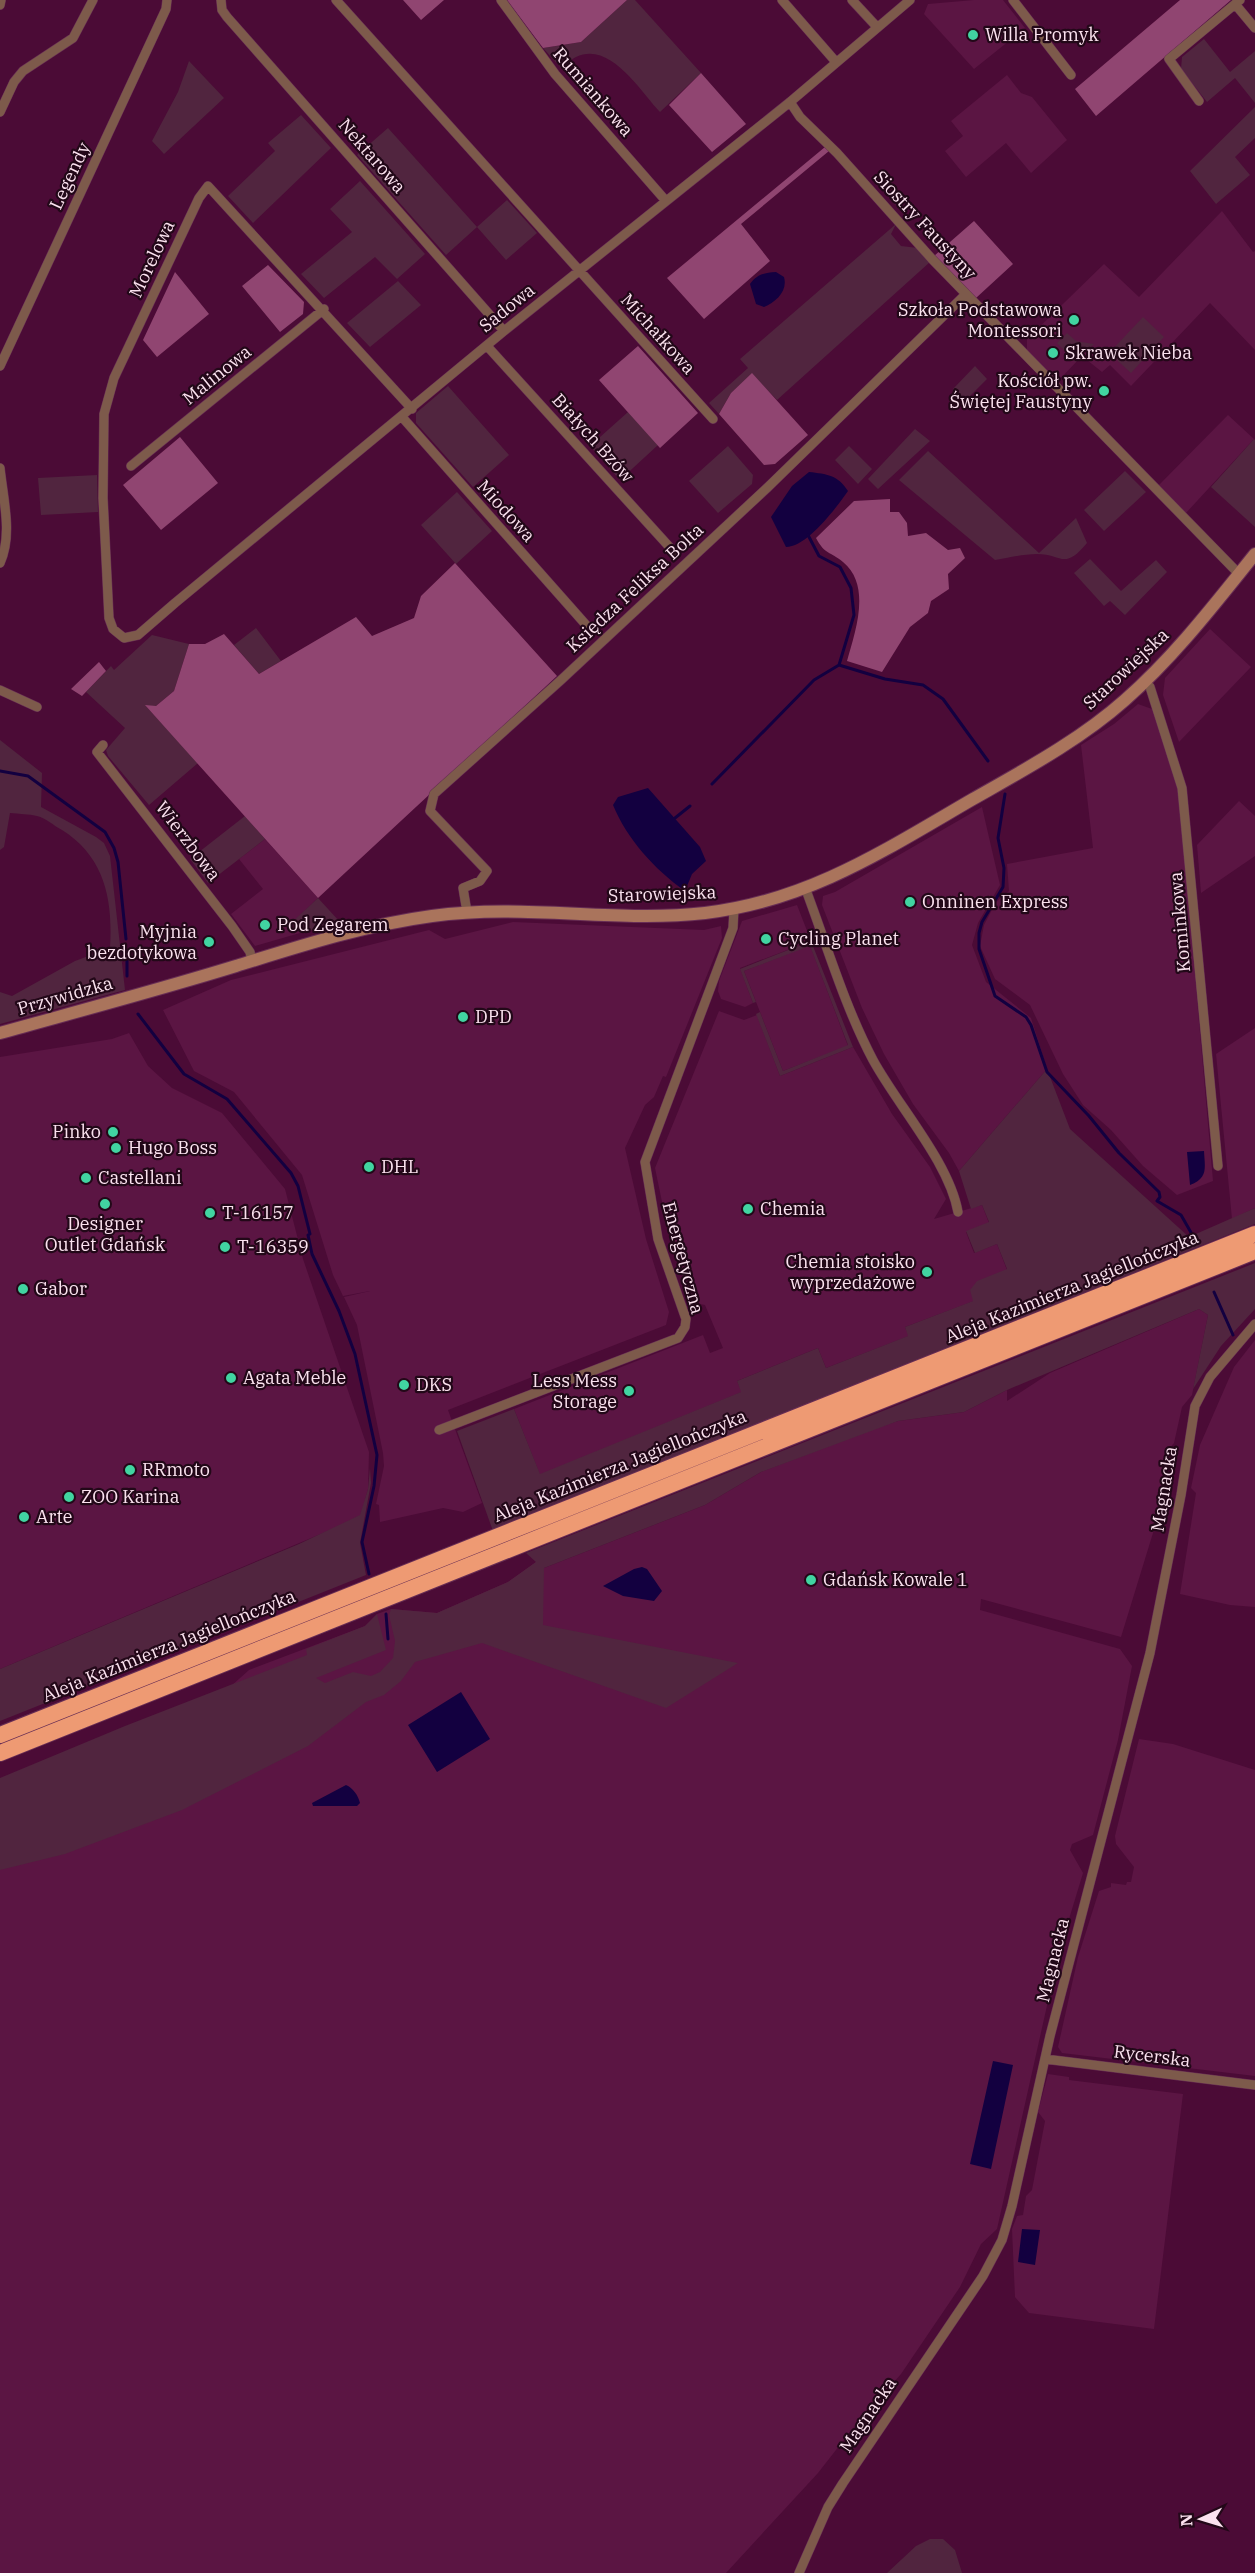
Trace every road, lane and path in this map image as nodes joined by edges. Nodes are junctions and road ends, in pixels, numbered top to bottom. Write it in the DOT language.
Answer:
graph roads {
  1 [pos="1,0"];
  2 [pos="93,0"];
  3 [pos="167,0"];
  4 [pos="221,0"];
  5 [pos="336,0"];
  6 [pos="501,0"];
  7 [pos="782,0"];
  8 [pos="852,0"];
  9 [pos="910,0"];
  10 [pos="1013,0"];
  11 [pos="1237,2"];
  12 [pos="0,5"];
  13 [pos="877,27"];
  14 [pos="1255,28"];
  15 [pos="836,62"];
  16 [pos="1071,75"];
  17 [pos="1199,101"];
  18 [pos="790,102"];
  19 [pos="0,112"];
  20 [pos="666,201"];
  21 [pos="579,270"];
  22 [pos="966,294"];
  23 [pos="324,309"];
  24 [pos="504,332"];
  25 [pos="487,346"];
  26 [pos="4,347"];
  27 [pos="0,366"];
  28 [pos="412,409"];
  29 [pos="402,417"];
  30 [pos="713,419"];
  31 [pos="131,466"];
  32 [pos="0,468"];
  33 [pos="674,552"];
  34 [pos="1255,554"];
  35 [pos="0,563"];
  36 [pos="1239,574"];
  37 [pos="587,626"];
  38 [pos="124,638"];
  39 [pos="1145,682"];
  40 [pos="0,690"];
  41 [pos="37,707"];
  42 [pos="103,745"];
  43 [pos="806,890"];
  44 [pos="734,909"];
  45 [pos="467,912"];
  46 [pos="252,961"];
  47 [pos="140,994"];
  48 [pos="0,1033"];
  49 [pos="1218,1166"];
  50 [pos="958,1212"];
  51 [pos="1255,1234"];
  52 [pos="1255,1251"];
  53 [pos="1255,1324"];
  54 [pos="439,1430"];
  55 [pos="0,1736"];
  56 [pos="0,1753"];
  57 [pos="1045,2059"];
  58 [pos="1255,2085"];
  59 [pos="800,2573"];
  1 -- 12 [label="street"];
  2 -- 19 [label="street"];
  3 -- 26 [label="street, Legendy"];
  4 -- 24 [label="street, Nektarowa"];
  5 -- 21 [label="street"];
  6 -- 20 [label="street, Rumiankowa"];
  7 -- 15 [label="street"];
  8 -- 13 [label="street"];
  9 -- 13 [label="street, Sadowa"];
  10 -- 16 [label="street"];
  11 -- 14 [label="street"];
  11 -- 17 [label="street"];
  13 -- 15 [label="street, Sadowa"];
  15 -- 18 [label="street, Sadowa"];
  18 -- 20 [label="street, Sadowa"];
  18 -- 22 [label="street, Siostry Faustyny"];
  20 -- 21 [label="street, Sadowa"];
  21 -- 24 [label="street, Sadowa"];
  21 -- 30 [label="street, Michałkowa"];
  22 -- 36 [label="street, Siostry Faustyny"];
  22 -- 45 [label="street, Księdza Feliksa Bolta"];
  23 -- 28 [label="street, Morelowa"];
  23 -- 31 [label="street, Malinowa"];
  23 -- 38 [label="street, Morelowa"];
  24 -- 25 [label="street, Sadowa"];
  25 -- 28 [label="street, Sadowa"];
  25 -- 33 [label="street, Białych Bzów"];
  26 -- 27 [label="street, Legendy"];
  28 -- 29 [label="street, Sadowa"];
  29 -- 37 [label="street, Miodowa"];
  29 -- 38 [label="street, Sadowa"];
  32 -- 35 [label="street"];
  34 -- 36 [label="street, Starowiejska"];
  36 -- 39 [label="street, Starowiejska"];
  39 -- 43 [label="street, Starowiejska"];
  39 -- 49 [label="street, Kominkowa"];
  40 -- 41 [label="street"];
  42 -- 46 [label="street, Wierzbowa"];
  43 -- 44 [label="street, Starowiejska"];
  43 -- 50 [label="street"];
  44 -- 45 [label="street, Starowiejska"];
  44 -- 54 [label="street, Energetyczna"];
  45 -- 46 [label="street, Starowiejska"];
  46 -- 47 [label="street, Starowiejska"];
  47 -- 48 [label="street, Przywidzka"];
  51 -- 55 [label="highway, Aleja Kazimierza Jagiellończyka"];
  52 -- 56 [label="highway, Aleja Kazimierza Jagiellończyka"];
  53 -- 57 [label="street, Magnacka"];
  57 -- 58 [label="street, Rycerska"];
  57 -- 59 [label="street, Magnacka"];
}
